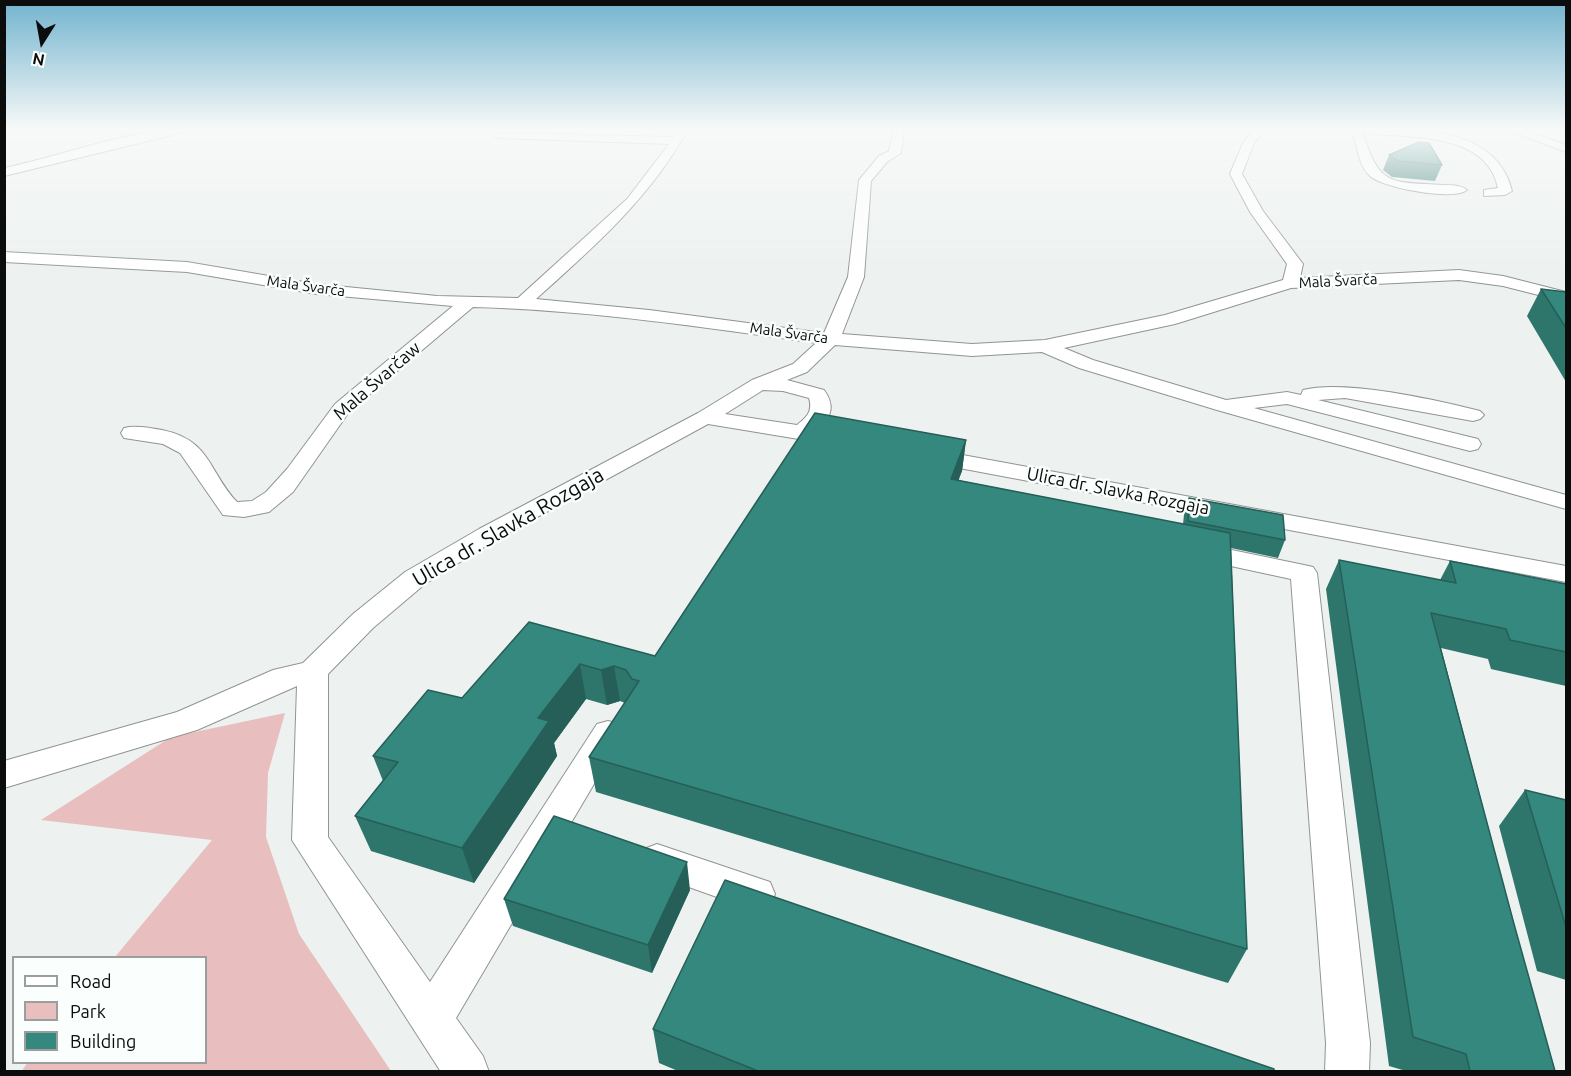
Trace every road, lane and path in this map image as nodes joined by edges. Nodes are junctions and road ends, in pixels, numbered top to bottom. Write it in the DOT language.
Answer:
graph roads {
  1 [pos="651,179"];
  2 [pos="866,179"];
  3 [pos="1239,179"];
  4 [pos="1387,179"];
  5 [pos="1503,179"];
  6 [pos="1460,190"];
  7 [pos="1489,193"];
  8 [pos="4,257"];
  9 [pos="1290,283"];
  10 [pos="1566,297"];
  11 [pos="470,301"];
  12 [pos="522,303"];
  13 [pos="831,339"];
  14 [pos="1045,346"];
  15 [pos="759,384"];
  16 [pos="1287,398"];
  17 [pos="1224,406"];
  18 [pos="1473,415"];
  19 [pos="705,417"];
  20 [pos="802,432"];
  21 [pos="132,433"];
  22 [pos="859,443"];
  23 [pos="1470,444"];
  24 [pos="905,451"];
  25 [pos="1566,502"];
  26 [pos="1167,544"];
  27 [pos="1566,574"];
  28 [pos="313,671"];
  29 [pos="619,715"];
  30 [pos="4,775"];
  31 [pos="585,835"];
  32 [pos="787,905"];
  33 [pos="431,1019"];
  34 [pos="467,1071"];
  35 [pos="1347,1071"];
  1 -- 12 [label="street"];
  2 -- 13 [label="street"];
  3 -- 9 [label="street"];
  4 -- 6 [label="street"];
  5 -- 7 [label="street"];
  8 -- 11 [label="street, Mala Švarča"];
  9 -- 10 [label="street, Mala Švarča"];
  9 -- 14 [label="street, Mala Švarča"];
  11 -- 12 [label="street, Mala Švarča"];
  11 -- 21 [label="street, Mala Švarčaw"];
  12 -- 13 [label="street, Mala Švarča"];
  13 -- 14 [label="street, Mala Švarča"];
  13 -- 15 [label="street, Ulica dr. Slavka Rozgaja"];
  14 -- 17 [label="street"];
  15 -- 19 [label="street, Ulica dr. Slavka Rozgaja"];
  15 -- 20 [label="street"];
  16 -- 17 [label="street"];
  16 -- 18 [label="street"];
  16 -- 23 [label="street"];
  17 -- 25 [label="street"];
  19 -- 20 [label="street"];
  19 -- 28 [label="street, Ulica dr. Slavka Rozgaja"];
  20 -- 22 [label="street"];
  24 -- 27 [label="street, Ulica dr. Slavka Rozgaja"];
  26 -- 35 [label="street"];
  28 -- 30 [label="street"];
  28 -- 33 [label="street"];
  29 -- 31 [label="street"];
  31 -- 32 [label="street"];
  31 -- 33 [label="street"];
  33 -- 34 [label="street"];
}
